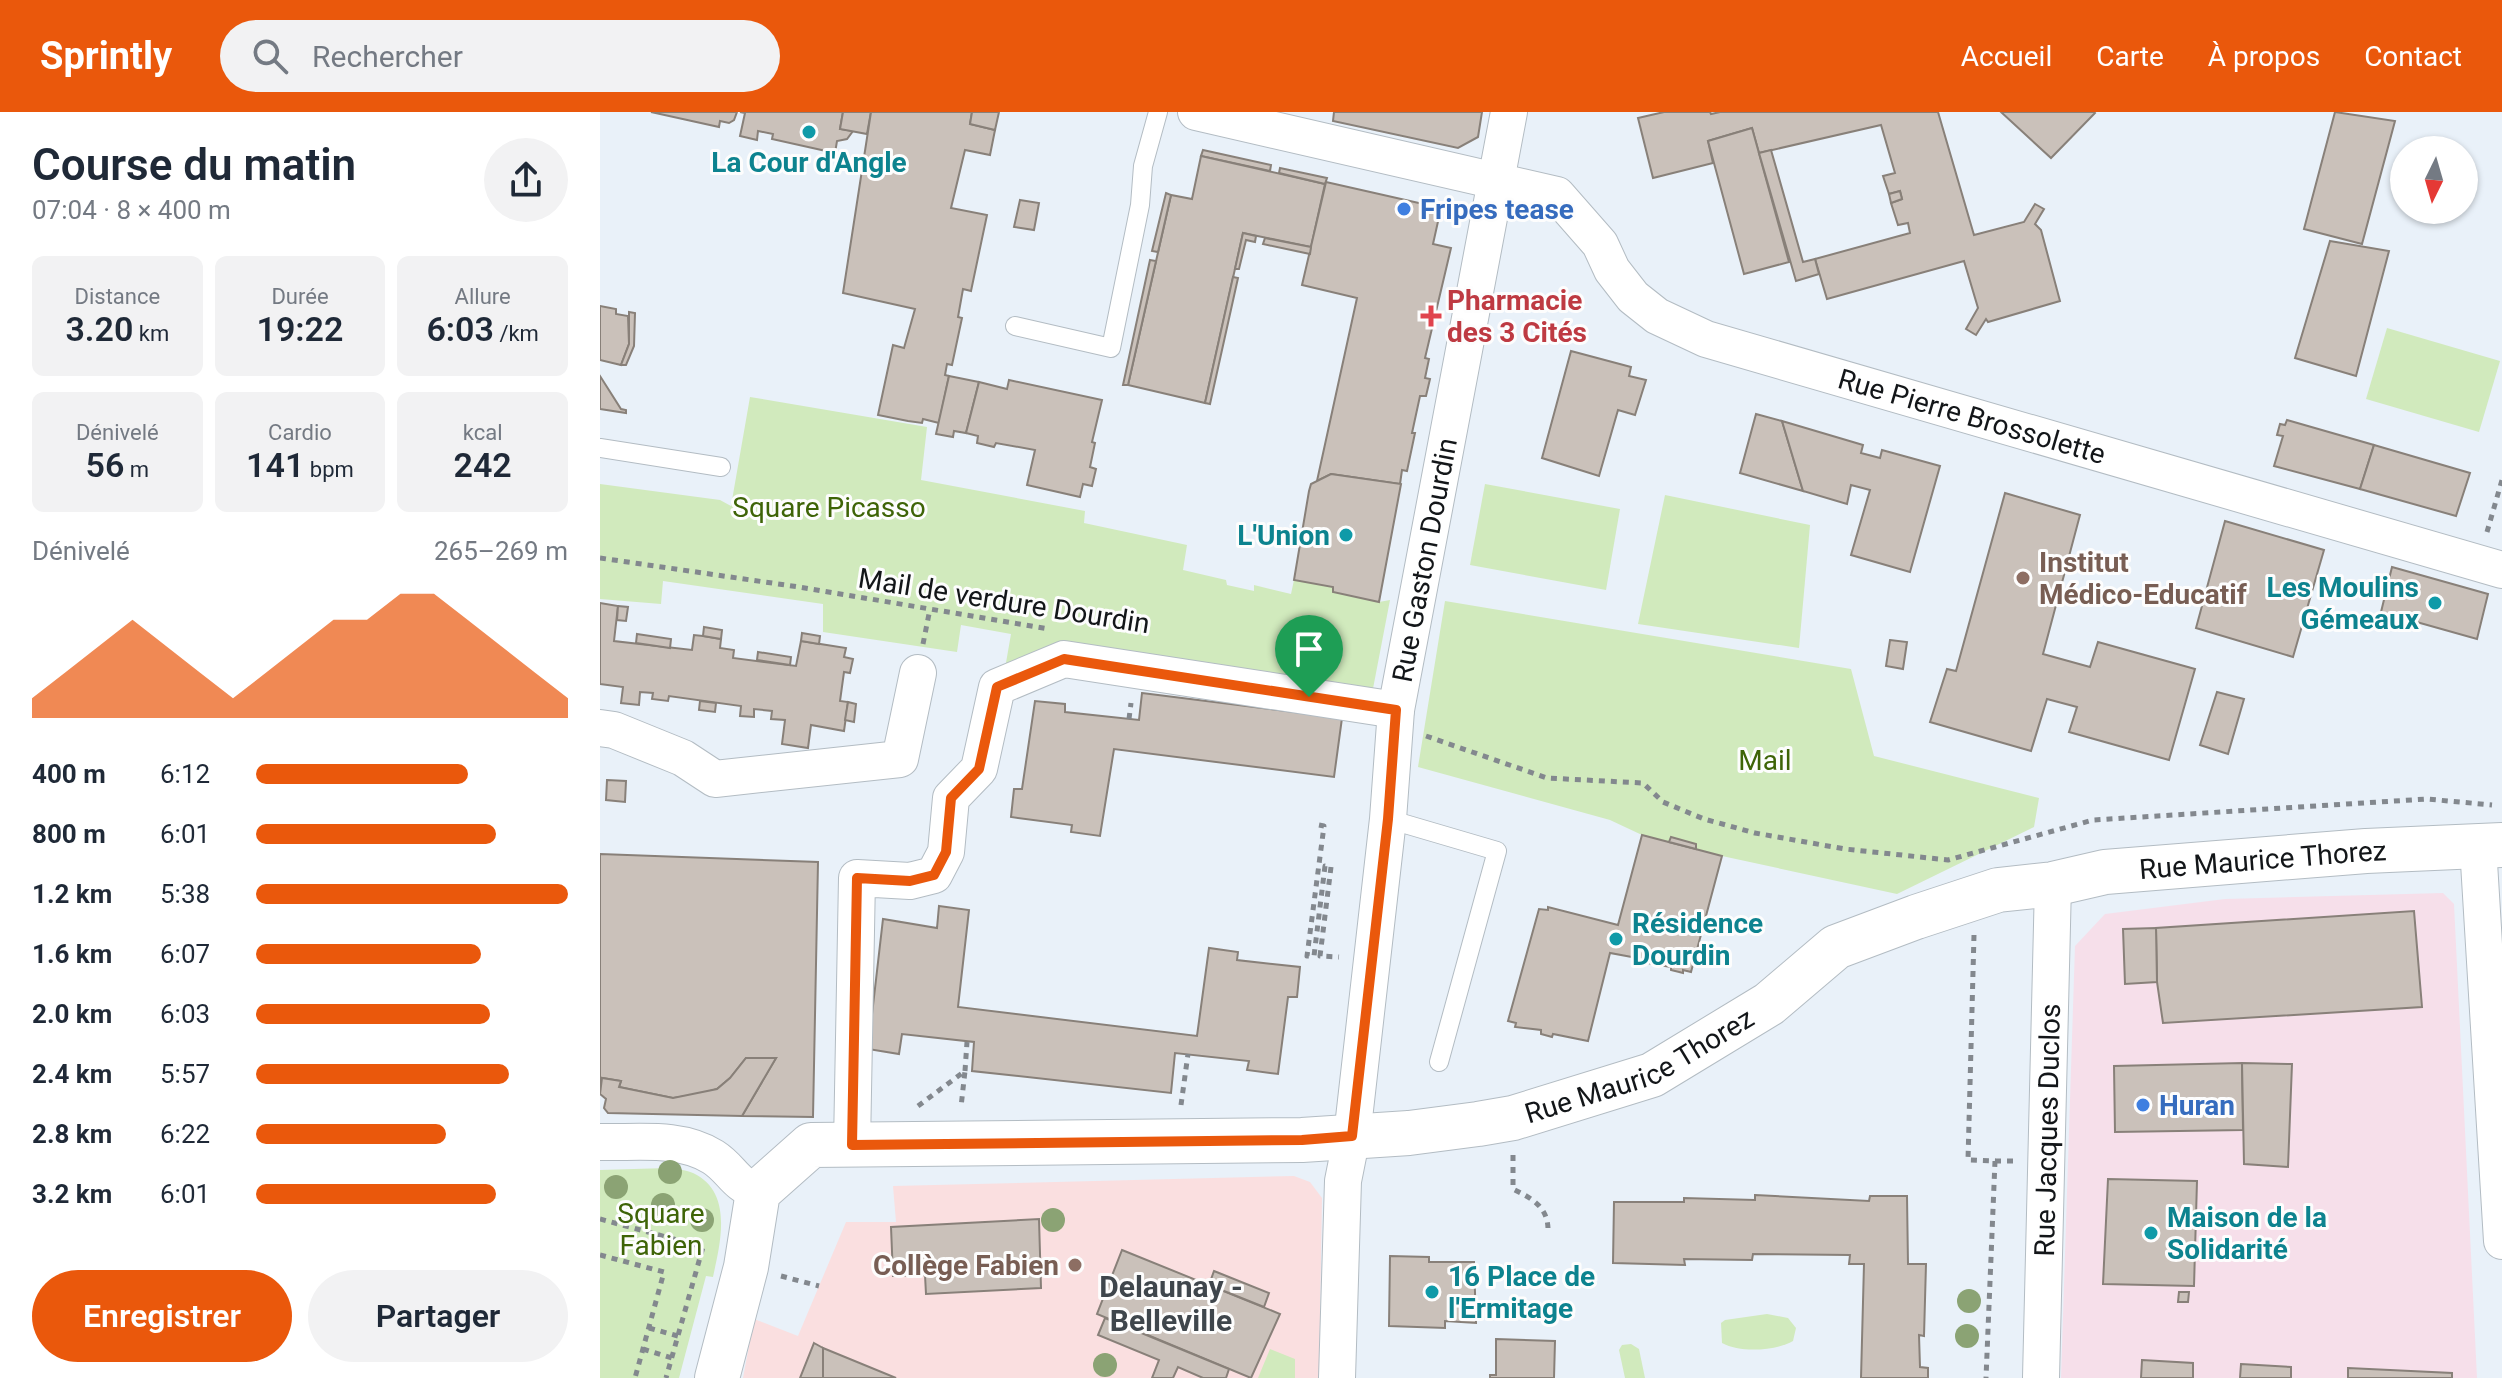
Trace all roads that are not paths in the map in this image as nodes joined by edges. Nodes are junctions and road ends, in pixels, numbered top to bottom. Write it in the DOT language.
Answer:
graph roads {
  1 [pos="1158,112"];
  2 [pos="1196,112"];
  3 [pos="1509,112"];
  4 [pos="1496,179"];
  5 [pos="1015,326"];
  6 [pos="600,448"];
  7 [pos="721,467"];
  8 [pos="2490,566"];
  9 [pos="918,673"];
  10 [pos="1396,710"];
  11 [pos="600,728"];
  12 [pos="1388,819"];
  13 [pos="2490,845"];
  14 [pos="2053,884"];
  15 [pos="1439,1062"];
  16 [pos="1352,1136"];
  17 [pos="600,1142"];
  18 [pos="852,1145"];
  19 [pos="758,1192"];
  20 [pos="2502,1241"];
  21 [pos="717,1378"];
  22 [pos="1337,1378"];
  23 [pos="2041,1378"];
  1 -- 5 [label="lane"];
  2 -- 4 [label="street, Rue Pierre Brossolette"];
  3 -- 4 [label="street, Rue Gaston Dourdin"];
  4 -- 8 [label="street, Rue Pierre Brossolette"];
  4 -- 10 [label="street, Rue Gaston Dourdin"];
  6 -- 7 [label="lane"];
  9 -- 11 [label="street"];
  10 -- 12 [label="street, Rue Gaston Dourdin"];
  10 -- 18 [label="street"];
  12 -- 15 [label="lane"];
  12 -- 16 [label="street, Rue Gaston Dourdin"];
  13 -- 14 [label="street, Rue Maurice Thorez"];
  13 -- 20 [label="street"];
  14 -- 16 [label="street, Rue Maurice Thorez"];
  14 -- 23 [label="street, Rue Jacques Duclos"];
  16 -- 18 [label="street, Rue Maurice Thorez"];
  16 -- 22 [label="street, Rue Gaston Dourdin"];
  17 -- 19 [label="street"];
  18 -- 19 [label="street, Rue Maurice Thorez"];
  19 -- 21 [label="street"];
}
